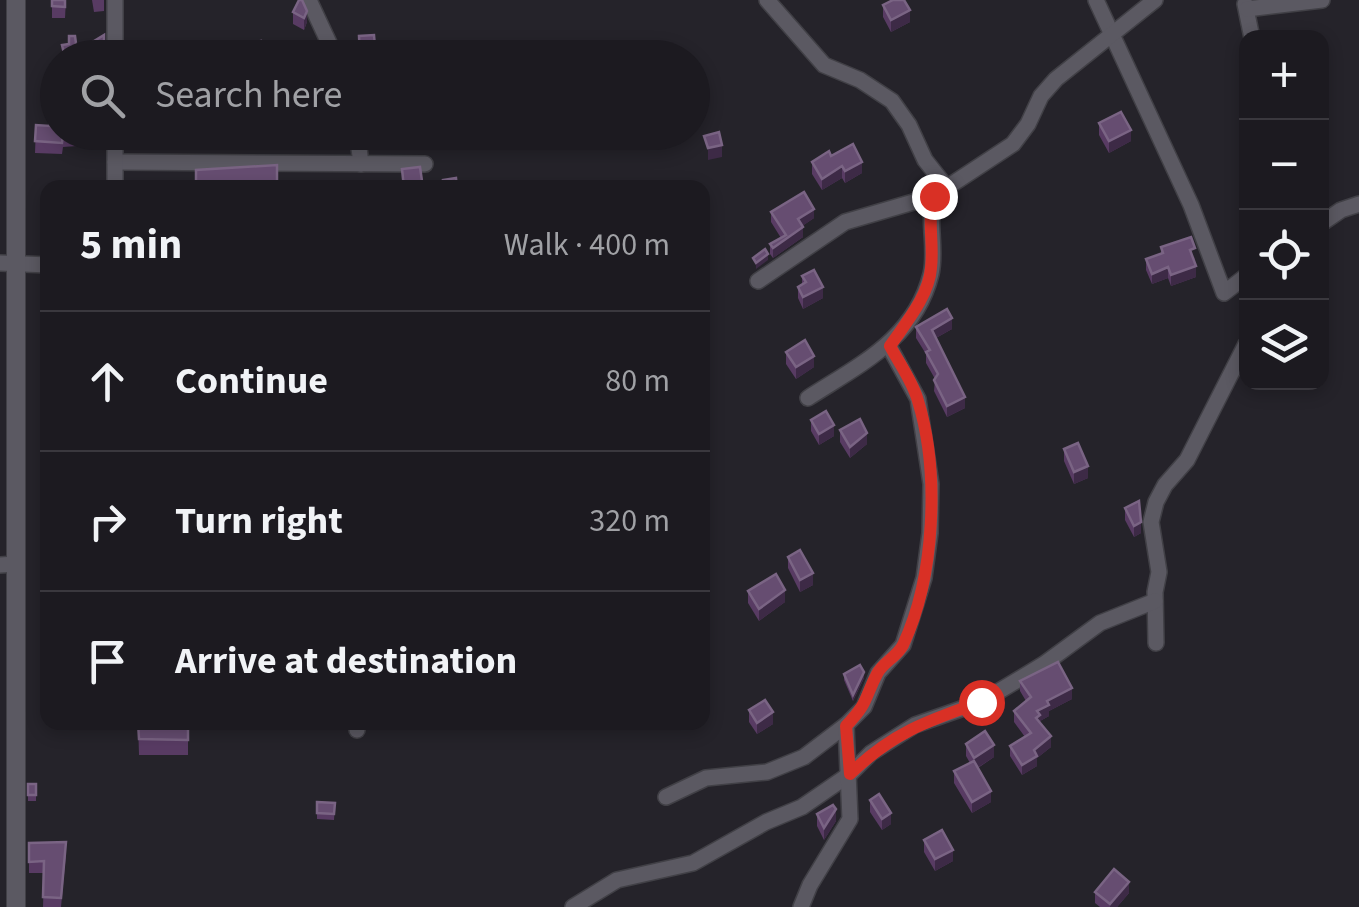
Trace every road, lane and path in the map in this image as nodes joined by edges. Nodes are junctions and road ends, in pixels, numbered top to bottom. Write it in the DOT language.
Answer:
graph roads {
  1 [pos="16,0"];
  2 [pos="115,0"];
  3 [pos="310,0"];
  4 [pos="767,0"];
  5 [pos="1096,0"];
  6 [pos="1155,0"];
  7 [pos="1322,0"];
  8 [pos="1246,5"];
  9 [pos="1251,30"];
  10 [pos="1110,36"];
  11 [pos="115,40"];
  12 [pos="328,40"];
  13 [pos="116,150"];
  14 [pos="359,150"];
  15 [pos="116,162"];
  16 [pos="361,164"];
  17 [pos="425,164"];
  18 [pos="115,180"];
  19 [pos="941,192"];
  20 [pos="1359,204"];
  21 [pos="1329,218"];
  22 [pos="8,263"];
  23 [pos="40,265"];
  24 [pos="758,280"];
  25 [pos="1239,281"];
  26 [pos="890,346"];
  27 [pos="1239,358"];
  28 [pos="808,398"];
  29 [pos="8,565"];
  30 [pos="1155,601"];
  31 [pos="1156,642"];
  32 [pos="846,726"];
  33 [pos="850,774"];
  34 [pos="666,797"];
  35 [pos="16,907"];
  36 [pos="573,907"];
  37 [pos="801,907"];
  1 -- 22 [label="street"];
  2 -- 11 [label="street"];
  3 -- 12 [label="street"];
  4 -- 19 [label="street"];
  5 -- 10 [label="street"];
  6 -- 10 [label="street"];
  7 -- 8 [label="street"];
  8 -- 9 [label="street"];
  10 -- 19 [label="street"];
  10 -- 25 [label="street"];
  13 -- 15 [label="street"];
  14 -- 16 [label="street"];
  15 -- 16 [label="street"];
  15 -- 18 [label="street"];
  16 -- 17 [label="street"];
  19 -- 24 [label="street"];
  19 -- 26 [label="street"];
  20 -- 21 [label="street"];
  22 -- 23 [label="street"];
  22 -- 29 [label="street"];
  26 -- 28 [label="street"];
  26 -- 32 [label="street"];
  27 -- 30 [label="street"];
  29 -- 35 [label="street"];
  30 -- 31 [label="street"];
  30 -- 33 [label="street"];
  32 -- 33 [label="street"];
  32 -- 34 [label="street"];
  33 -- 36 [label="street"];
  33 -- 37 [label="street"];
}
